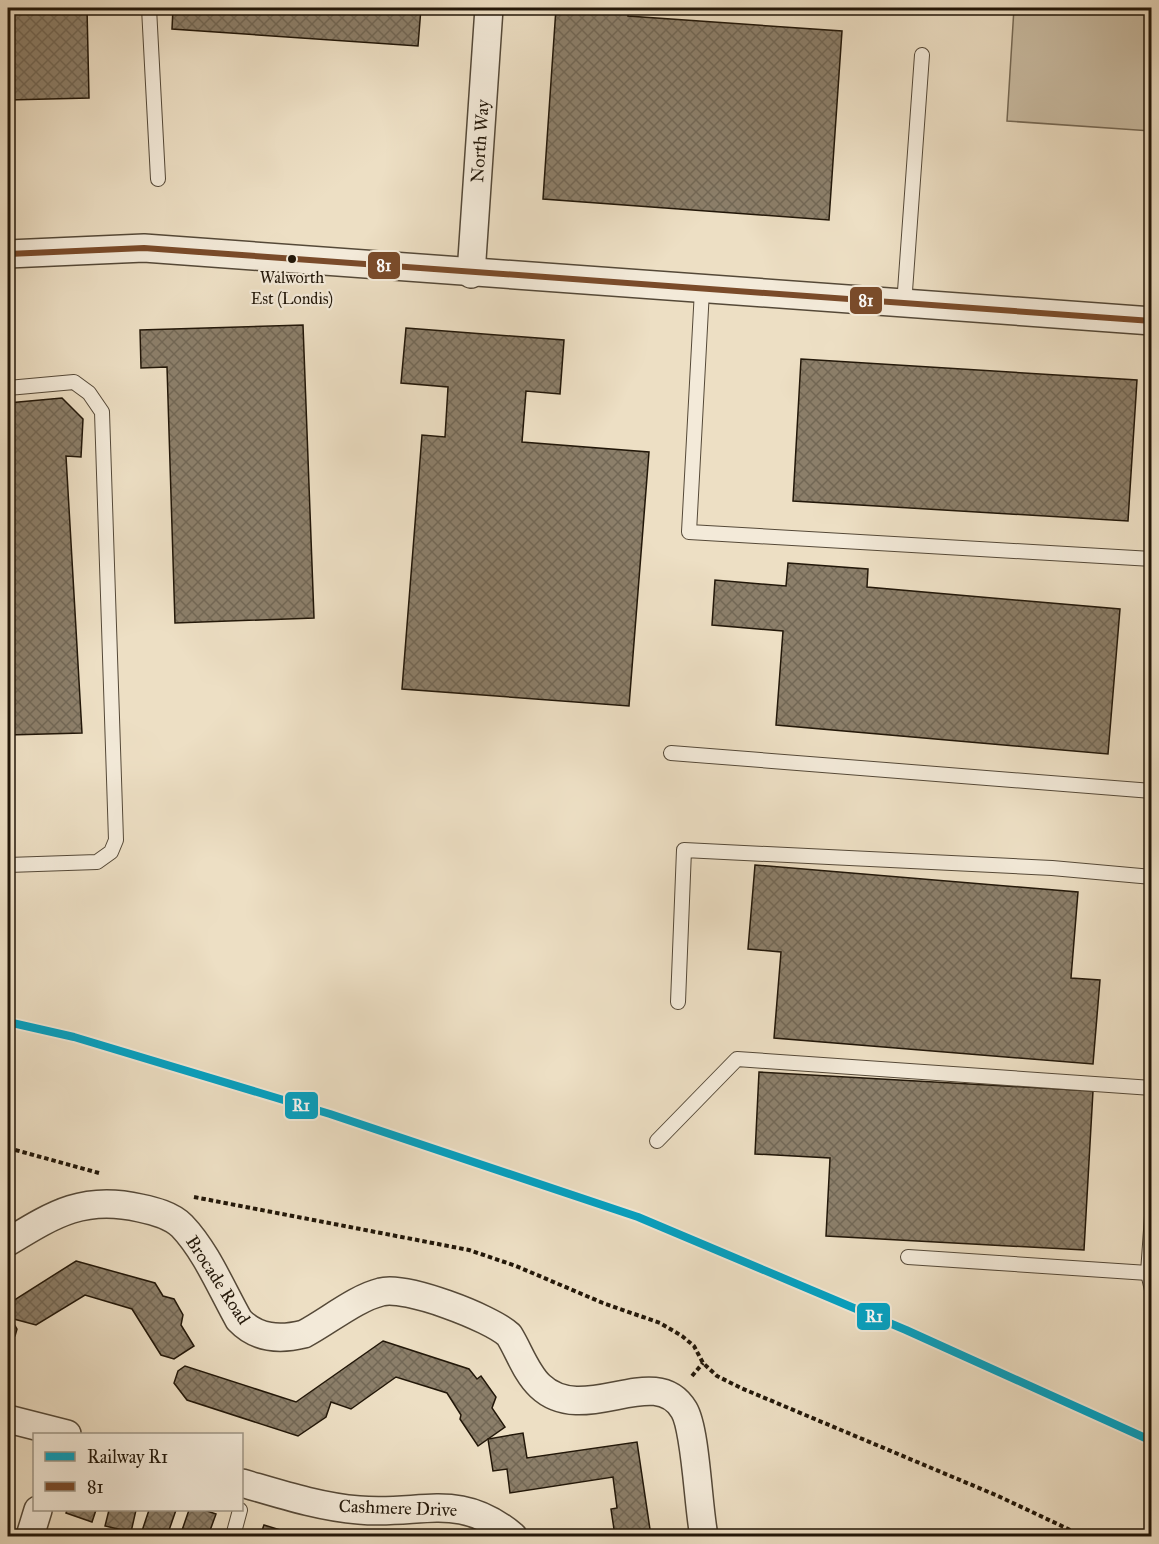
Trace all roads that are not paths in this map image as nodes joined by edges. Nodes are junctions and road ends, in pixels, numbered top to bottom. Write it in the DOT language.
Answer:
graph roads {
  1 [pos="149,8"];
  2 [pos="489,8"];
  3 [pos="922,55"];
  4 [pos="158,179"];
  5 [pos="8,254"];
  6 [pos="471,274"];
  7 [pos="702,290"];
  8 [pos="904,305"];
  9 [pos="1152,321"];
  10 [pos="8,388"];
  11 [pos="1152,559"];
  12 [pos="671,753"];
  13 [pos="1152,790"];
  14 [pos="8,865"];
  15 [pos="1152,877"];
  16 [pos="678,1002"];
  17 [pos="1152,1088"];
  18 [pos="657,1141"];
  19 [pos="1152,1216"];
  20 [pos="8,1242"];
  21 [pos="908,1257"];
  22 [pos="1148,1273"];
  23 [pos="1152,1290"];
  24 [pos="8,1419"];
  25 [pos="58,1433"];
  26 [pos="243,1496"];
  27 [pos="37,1511"];
  28 [pos="239,1511"];
  29 [pos="30,1536"];
  30 [pos="233,1536"];
  31 [pos="513,1536"];
  32 [pos="704,1536"];
  1 -- 4 [label="lane"];
  2 -- 6 [label="street, North Way"];
  3 -- 8 [label="lane"];
  5 -- 6 [label="street"];
  6 -- 7 [label="street"];
  7 -- 8 [label="street"];
  7 -- 11 [label="lane"];
  8 -- 9 [label="street"];
  10 -- 14 [label="lane"];
  12 -- 13 [label="lane"];
  15 -- 16 [label="lane"];
  17 -- 18 [label="lane"];
  19 -- 22 [label="lane"];
  20 -- 32 [label="street, Brocade Road"];
  21 -- 22 [label="lane"];
  22 -- 23 [label="lane"];
  24 -- 25 [label="street"];
  26 -- 31 [label="street, Cashmere Drive"];
  27 -- 29 [label="street"];
  28 -- 30 [label="lane"];
}
